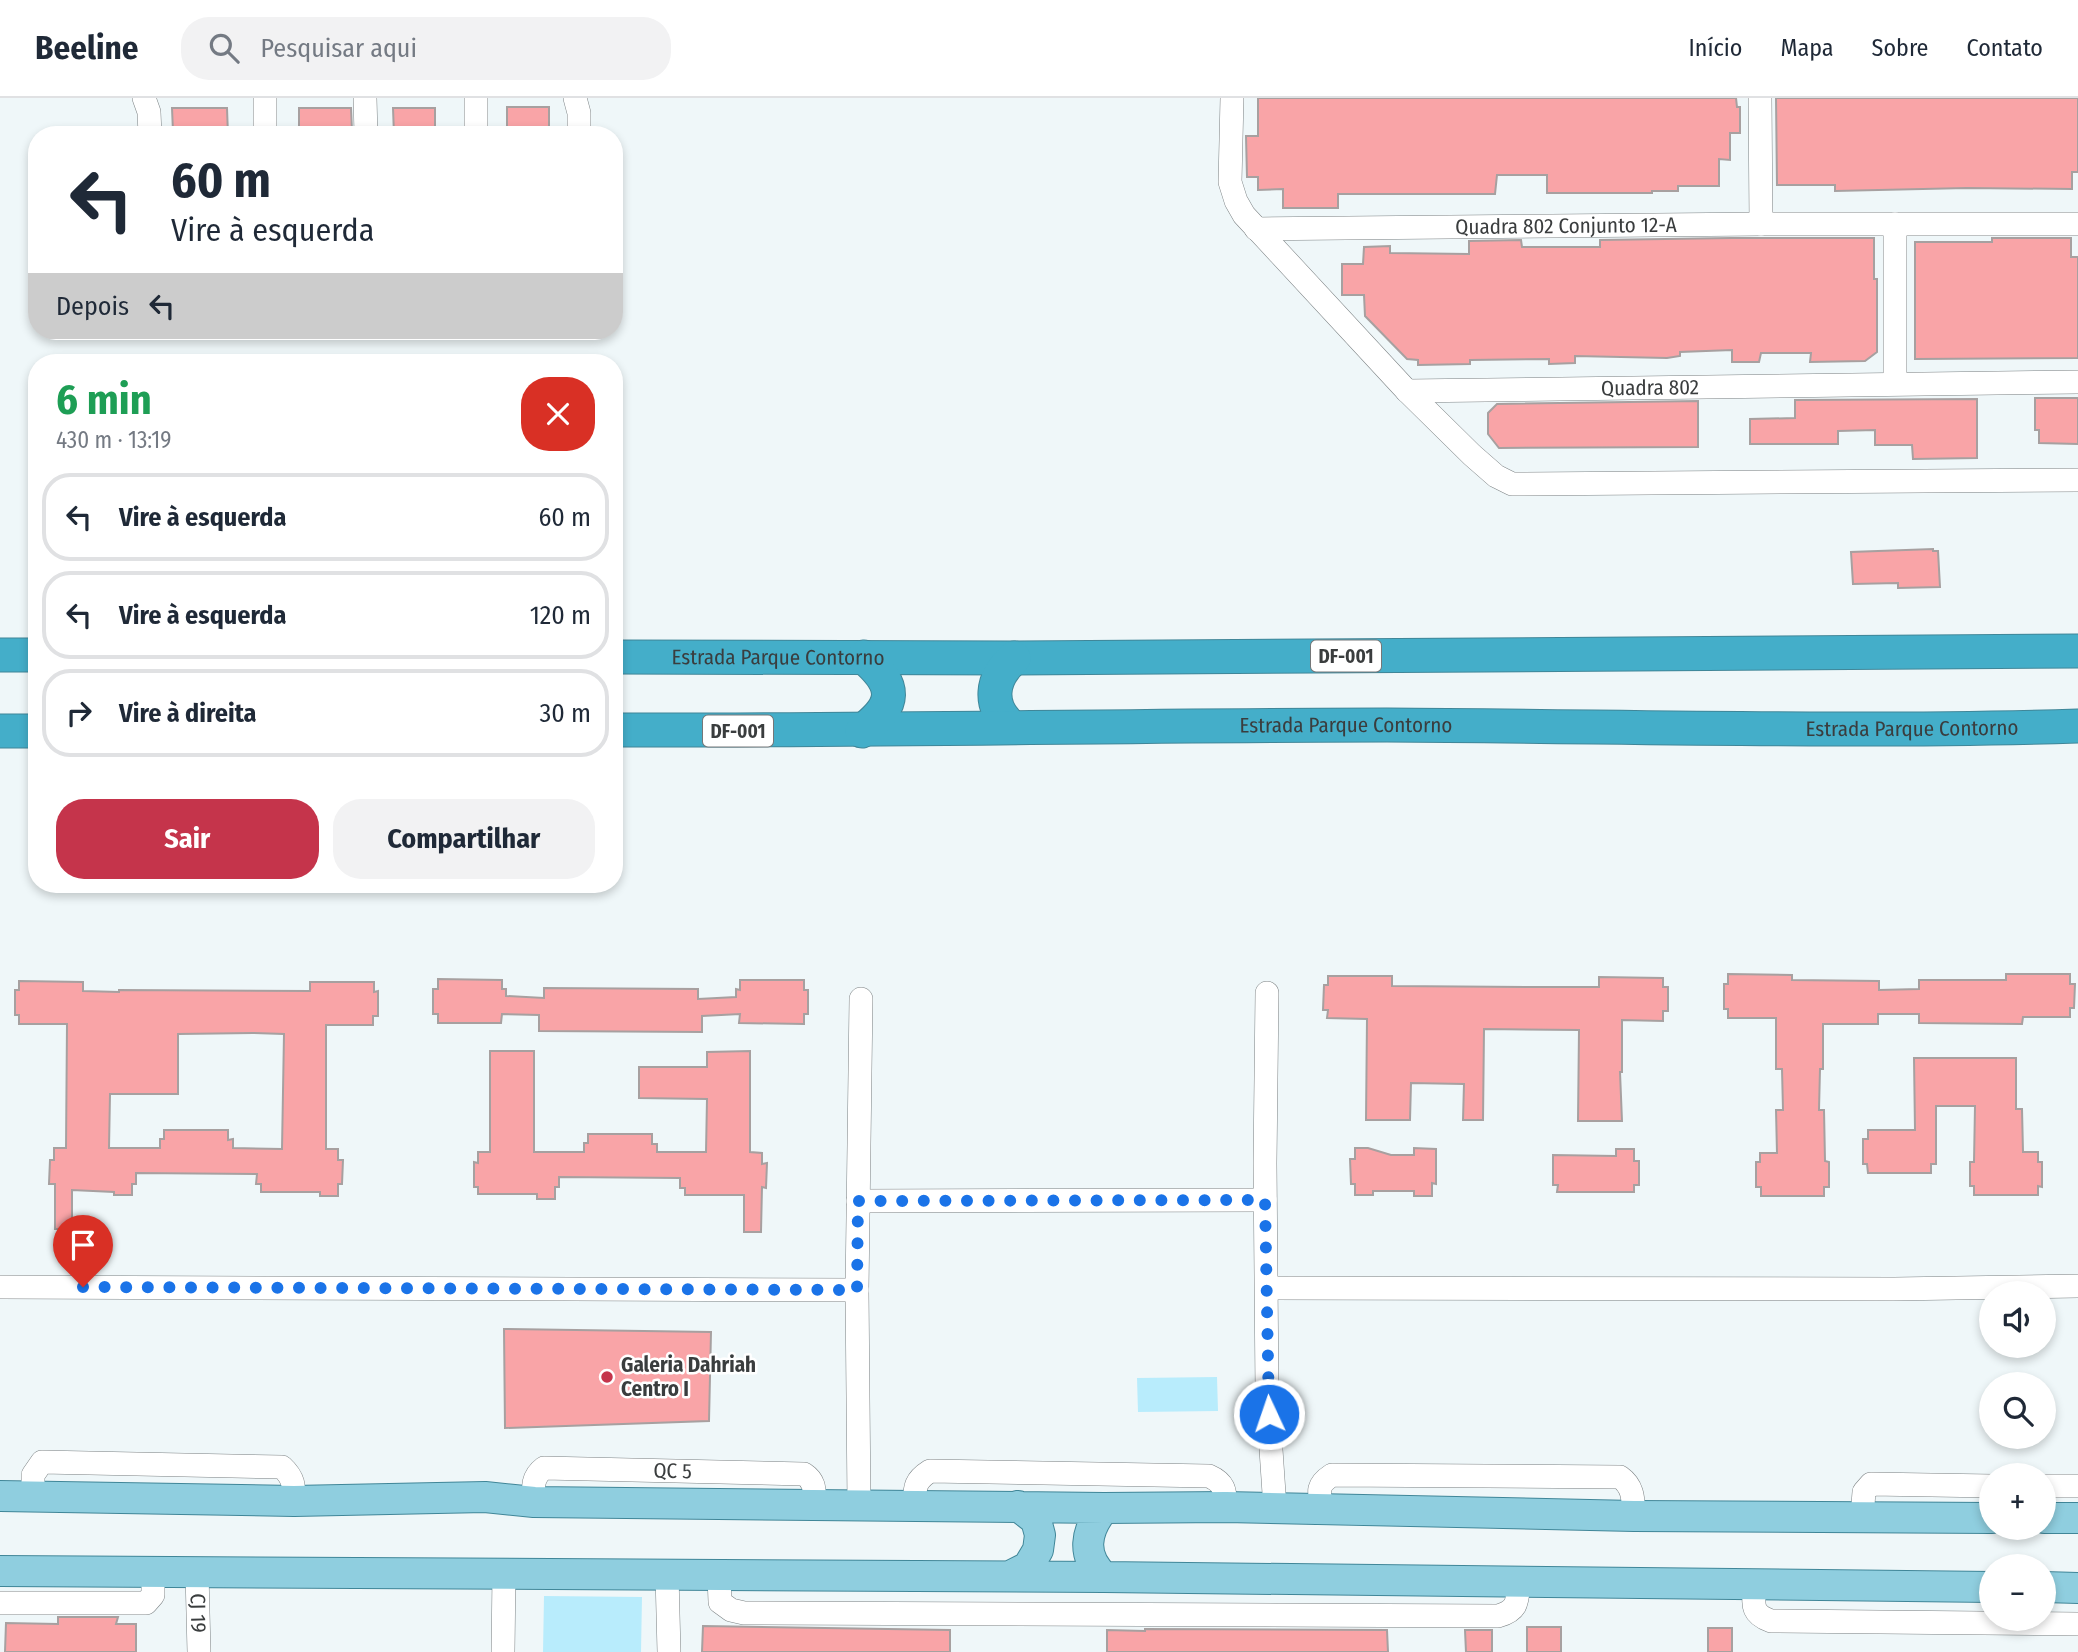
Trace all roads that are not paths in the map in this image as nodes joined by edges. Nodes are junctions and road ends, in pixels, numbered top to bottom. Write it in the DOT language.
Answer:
graph roads {
  1 [pos="144,98"];
  2 [pos="265,98"];
  3 [pos="365,98"];
  4 [pos="476,98"];
  5 [pos="575,98"];
  6 [pos="1233,98"];
  7 [pos="1760,98"];
  8 [pos="150,126"];
  9 [pos="265,126"];
  10 [pos="366,126"];
  11 [pos="476,126"];
  12 [pos="579,126"];
  13 [pos="1761,224"];
  14 [pos="1895,224"];
  15 [pos="2078,224"];
  16 [pos="1256,229"];
  17 [pos="2078,382"];
  18 [pos="1895,383"];
  19 [pos="1407,391"];
  20 [pos="2078,480"];
  21 [pos="2078,652"];
  22 [pos="0,655"];
  23 [pos="28,655"];
  24 [pos="623,657"];
  25 [pos="864,657"];
  26 [pos="1014,658"];
  27 [pos="2078,726"];
  28 [pos="1012,727"];
  29 [pos="623,730"];
  30 [pos="0,731"];
  31 [pos="28,731"];
  32 [pos="862,731"];
  33 [pos="1267,993"];
  34 [pos="861,999"];
  35 [pos="1265,1200"];
  36 [pos="858,1201"];
  37 [pos="2078,1286"];
  38 [pos="0,1287"];
  39 [pos="1267,1288"];
  40 [pos="857,1290"];
  41 [pos="1979,1486"];
  42 [pos="2056,1486"];
  43 [pos="2078,1486"];
  44 [pos="0,1496"];
  45 [pos="859,1504"];
  46 [pos="914,1506"];
  47 [pos="1018,1506"];
  48 [pos="1226,1507"];
  49 [pos="1104,1508"];
  50 [pos="1275,1508"];
  51 [pos="1861,1517"];
  52 [pos="1979,1518"];
  53 [pos="2056,1518"];
  54 [pos="2078,1518"];
  55 [pos="0,1571"];
  56 [pos="153,1573"];
  57 [pos="197,1573"];
  58 [pos="504,1574"];
  59 [pos="667,1576"];
  60 [pos="719,1576"];
  61 [pos="1010,1576"];
  62 [pos="1104,1577"];
  63 [pos="1519,1581"];
  64 [pos="1755,1583"];
  65 [pos="1979,1587"];
  66 [pos="2056,1587"];
  67 [pos="2078,1588"];
  68 [pos="0,1603"];
  69 [pos="2078,1624"];
  70 [pos="199,1652"];
  71 [pos="503,1652"];
  72 [pos="669,1652"];
  1 -- 8 [label="street"];
  2 -- 9 [label="street"];
  3 -- 10 [label="street"];
  4 -- 11 [label="street"];
  5 -- 12 [label="street"];
  6 -- 16 [label="street"];
  7 -- 13 [label="street"];
  13 -- 14 [label="street, Quadra 802 Conjunto 12-A"];
  13 -- 16 [label="street, Quadra 802 Conjunto 12-A"];
  14 -- 15 [label="street, Quadra 802 Conjunto 12-A"];
  14 -- 18 [label="street"];
  16 -- 19 [label="street"];
  17 -- 18 [label="street"];
  18 -- 19 [label="street, Quadra 802"];
  19 -- 20 [label="street"];
  21 -- 26 [label="highway, Estrada Parque Contorno / DF-001"];
  22 -- 23 [label="highway"];
  24 -- 25 [label="highway, Estrada Parque Contorno / DF-001"];
  25 -- 26 [label="highway, Estrada Parque Contorno / DF-001"];
  25 -- 32 [label="highway"];
  26 -- 28 [label="highway"];
  27 -- 28 [label="highway, Estrada Parque Contorno / DF-001"];
  28 -- 32 [label="highway, Estrada Parque Contorno / DF-001"];
  29 -- 32 [label="highway, Estrada Parque Contorno / DF-001"];
  30 -- 31 [label="highway"];
  33 -- 35 [label="street"];
  34 -- 36 [label="street"];
  35 -- 36 [label="street"];
  35 -- 39 [label="street"];
  36 -- 40 [label="street"];
  37 -- 39 [label="street"];
  38 -- 40 [label="street"];
  39 -- 50 [label="street"];
  40 -- 45 [label="street"];
  41 -- 51 [label="street"];
  42 -- 43 [label="street"];
  44 -- 45 [label="main road"];
  45 -- 46 [label="main road"];
  46 -- 47 [label="main road"];
  46 -- 48 [label="street"];
  47 -- 49 [label="main road"];
  47 -- 61 [label="main road"];
  48 -- 49 [label="main road"];
  48 -- 50 [label="main road"];
  49 -- 62 [label="main road"];
  50 -- 51 [label="main road"];
  51 -- 52 [label="main road"];
  53 -- 54 [label="main road"];
  55 -- 56 [label="main road"];
  56 -- 57 [label="main road"];
  56 -- 68 [label="street"];
  57 -- 58 [label="main road"];
  57 -- 70 [label="street, CJ 19"];
  58 -- 59 [label="main road"];
  58 -- 71 [label="street"];
  59 -- 60 [label="main road"];
  59 -- 72 [label="street"];
  60 -- 61 [label="main road"];
  60 -- 63 [label="street"];
  61 -- 62 [label="main road"];
  62 -- 63 [label="main road"];
  63 -- 64 [label="main road"];
  64 -- 65 [label="main road"];
  64 -- 69 [label="street"];
  66 -- 67 [label="main road"];
}
